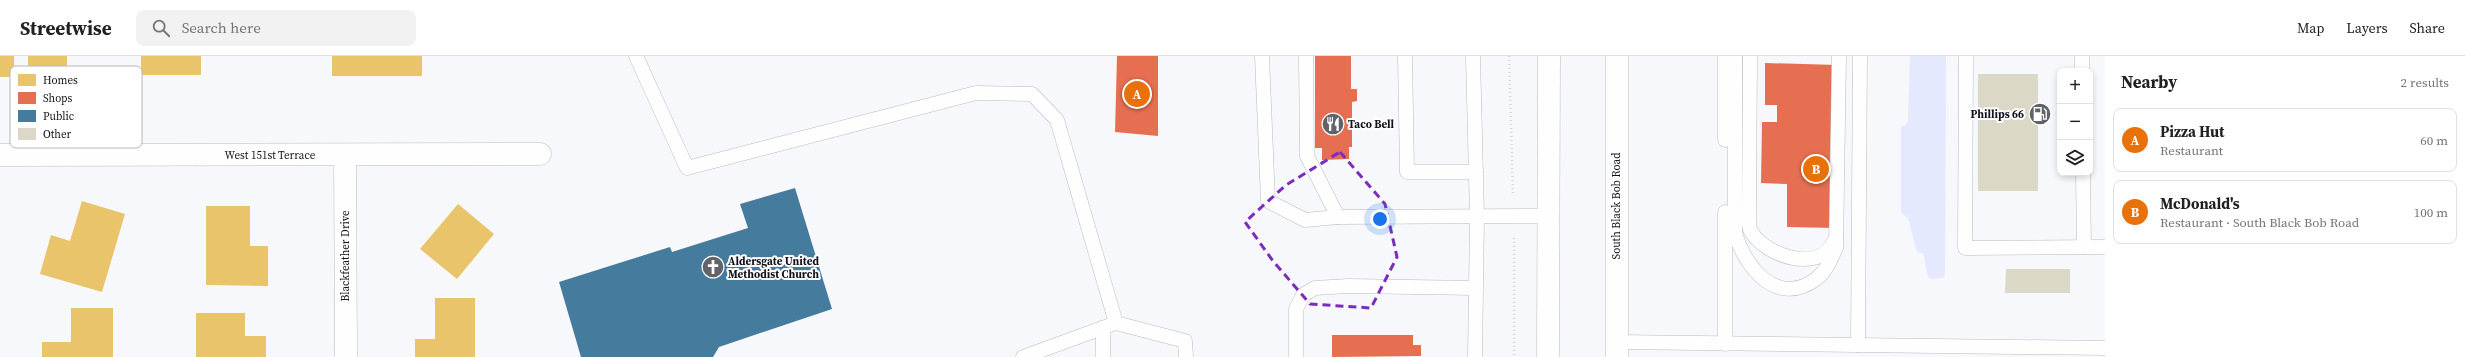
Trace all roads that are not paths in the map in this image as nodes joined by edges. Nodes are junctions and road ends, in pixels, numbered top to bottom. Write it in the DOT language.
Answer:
graph roads {
  1 [pos="636,56"];
  2 [pos="1262,56"];
  3 [pos="1306,56"];
  4 [pos="1405,56"];
  5 [pos="1473,56"];
  6 [pos="1549,56"];
  7 [pos="1617,56"];
  8 [pos="1725,56"];
  9 [pos="1736,56"];
  10 [pos="1750,56"];
  11 [pos="1839,56"];
  12 [pos="1860,56"];
  13 [pos="1966,56"];
  14 [pos="2082,56"];
  15 [pos="2082,68"];
  16 [pos="540,154"];
  17 [pos="0,155"];
  18 [pos="345,155"];
  19 [pos="1476,172"];
  20 [pos="2083,176"];
  21 [pos="1549,216"];
  22 [pos="1338,217"];
  23 [pos="1477,217"];
  24 [pos="1836,237"];
  25 [pos="2084,247"];
  26 [pos="2105,247"];
  27 [pos="1475,288"];
  28 [pos="1110,325"];
  29 [pos="1725,344"];
  30 [pos="1858,345"];
  31 [pos="2105,348"];
  32 [pos="1617,349"];
  33 [pos="1952,352"];
  34 [pos="346,357"];
  35 [pos="1022,357"];
  36 [pos="1103,357"];
  37 [pos="1186,357"];
  38 [pos="1296,357"];
  39 [pos="1475,357"];
  40 [pos="1548,357"];
  1 -- 28 [label="lane"];
  2 -- 22 [label="lane"];
  3 -- 22 [label="lane"];
  4 -- 19 [label="lane"];
  5 -- 19 [label="lane"];
  6 -- 21 [label="street"];
  7 -- 32 [label="street, South Black Bob Road"];
  8 -- 29 [label="lane"];
  9 -- 24 [label="lane"];
  10 -- 24 [label="lane"];
  11 -- 24 [label="lane"];
  12 -- 30 [label="lane"];
  13 -- 25 [label="lane"];
  14 -- 15 [label="lane"];
  16 -- 18 [label="street, West 151st Terrace"];
  17 -- 18 [label="street, West 151st Terrace"];
  18 -- 34 [label="street, Blackfeather Drive"];
  19 -- 23 [label="lane"];
  20 -- 25 [label="lane"];
  21 -- 23 [label="lane"];
  21 -- 40 [label="street"];
  22 -- 23 [label="lane"];
  23 -- 27 [label="lane"];
  25 -- 26 [label="lane"];
  27 -- 38 [label="lane"];
  27 -- 39 [label="lane"];
  28 -- 35 [label="lane"];
  28 -- 36 [label="lane"];
  28 -- 37 [label="lane"];
  29 -- 30 [label="lane"];
  29 -- 32 [label="lane"];
  30 -- 33 [label="lane"];
  31 -- 33 [label="lane"];
}
